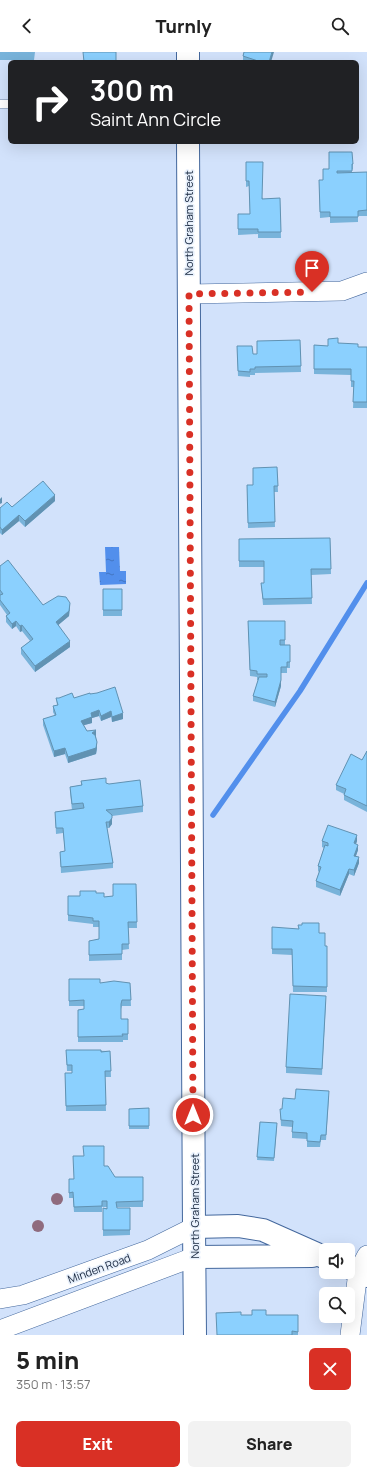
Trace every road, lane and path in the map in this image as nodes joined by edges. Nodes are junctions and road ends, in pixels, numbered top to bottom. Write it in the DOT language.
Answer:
graph roads {
  1 [pos="188,144"];
  2 [pos="367,282"];
  3 [pos="189,294"];
  4 [pos="194,1227"];
  5 [pos="319,1255"];
  6 [pos="194,1257"];
  7 [pos="319,1257"];
  8 [pos="360,1267"];
  9 [pos="0,1299"];
  10 [pos="0,1330"];
  11 [pos="195,1335"];
  12 [pos="350,1335"];
  1 -- 3 [label="main road, North Graham Street"];
  2 -- 3 [label="street"];
  3 -- 4 [label="main road, North Graham Street"];
  4 -- 5 [label="main road"];
  4 -- 6 [label="main road, North Graham Street"];
  4 -- 9 [label="street, Minden Road"];
  6 -- 7 [label="main road"];
  6 -- 10 [label="street"];
  6 -- 11 [label="main road, North Graham Street"];
  8 -- 12 [label="street"];
}
